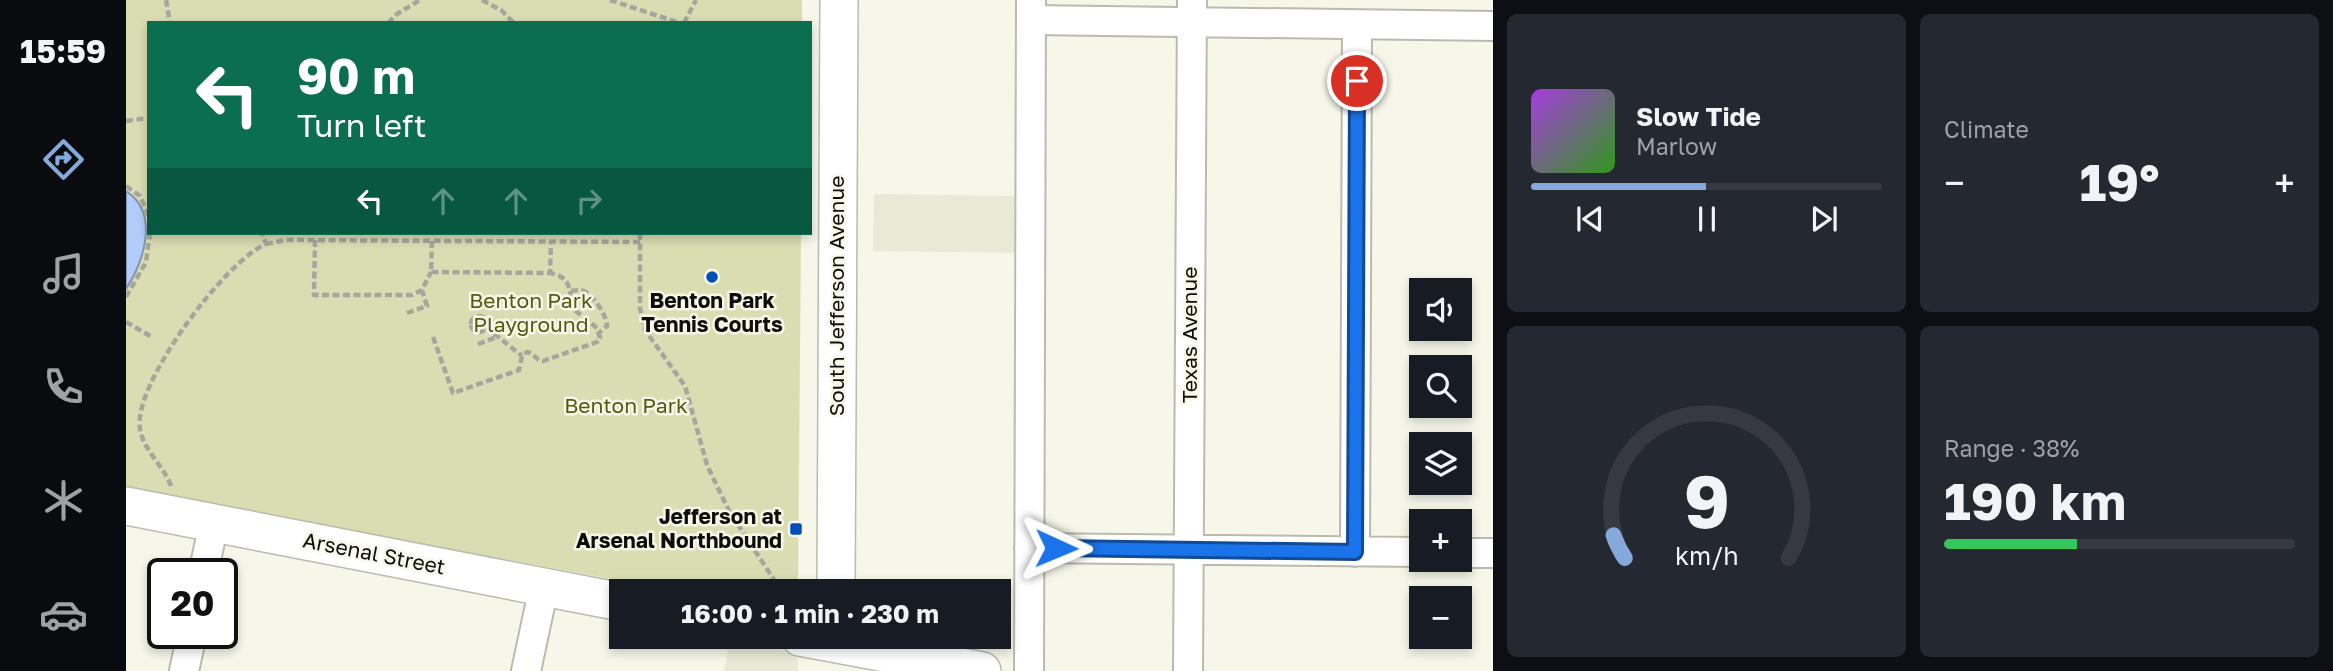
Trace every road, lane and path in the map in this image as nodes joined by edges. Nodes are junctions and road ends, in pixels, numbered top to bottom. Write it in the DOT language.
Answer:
graph roads {
  1 [pos="166,0"];
  2 [pos="420,0"];
  3 [pos="482,0"];
  4 [pos="610,0"];
  5 [pos="696,0"];
  6 [pos="839,0"];
  7 [pos="1031,10"];
  8 [pos="1192,10"];
  9 [pos="170,21"];
  10 [pos="390,21"];
  11 [pos="512,21"];
  12 [pos="676,21"];
  13 [pos="683,21"];
  14 [pos="1357,26"];
  15 [pos="1493,26"];
  16 [pos="147,118"];
  17 [pos="126,121"];
  18 [pos="126,186"];
  19 [pos="147,213"];
  20 [pos="150,235"];
  21 [pos="263,235"];
  22 [pos="413,235"];
  23 [pos="495,235"];
  24 [pos="574,235"];
  25 [pos="640,235"];
  26 [pos="315,240"];
  27 [pos="413,241"];
  28 [pos="551,241"];
  29 [pos="574,241"];
  30 [pos="432,242"];
  31 [pos="494,242"];
  32 [pos="640,242"];
  33 [pos="266,244"];
  34 [pos="431,272"];
  35 [pos="550,273"];
  36 [pos="422,290"];
  37 [pos="571,291"];
  38 [pos="126,297"];
  39 [pos="407,313"];
  40 [pos="126,322"];
  41 [pos="655,325"];
  42 [pos="643,326"];
  43 [pos="486,327"];
  44 [pos="600,332"];
  45 [pos="497,336"];
  46 [pos="152,337"];
  47 [pos="433,337"];
  48 [pos="478,344"];
  49 [pos="522,356"];
  50 [pos="173,490"];
  51 [pos="126,506"];
  52 [pos="214,523"];
  53 [pos="1029,548"];
  54 [pos="1188,550"];
  55 [pos="1355,552"];
  56 [pos="1409,552"];
  57 [pos="1472,553"];
  58 [pos="1493,553"];
  59 [pos="207,558"];
  60 [pos="773,579"];
  61 [pos="836,579"];
  62 [pos="544,587"];
  63 [pos="609,600"];
  64 [pos="189,649"];
  65 [pos="840,649"];
  66 [pos="184,671"];
  67 [pos="526,671"];
  68 [pos="982,671"];
  69 [pos="1028,671"];
  70 [pos="1188,671"];
  1 -- 9 [label="path"];
  2 -- 10 [label="path"];
  3 -- 11 [label="path"];
  4 -- 12 [label="path"];
  5 -- 13 [label="path"];
  6 -- 61 [label="main road, South Jefferson Avenue"];
  7 -- 8 [label="street"];
  7 -- 53 [label="street"];
  8 -- 14 [label="street"];
  8 -- 54 [label="street, Texas Avenue"];
  14 -- 15 [label="street"];
  14 -- 55 [label="street"];
  16 -- 17 [label="path"];
  18 -- 19 [label="path"];
  20 -- 38 [label="path"];
  21 -- 33 [label="path"];
  22 -- 27 [label="path"];
  23 -- 31 [label="path"];
  24 -- 29 [label="path"];
  25 -- 32 [label="path"];
  26 -- 27 [label="path"];
  26 -- 33 [label="path"];
  26 -- 36 [label="path"];
  27 -- 30 [label="path"];
  28 -- 29 [label="path"];
  28 -- 31 [label="path"];
  28 -- 35 [label="path"];
  29 -- 32 [label="path"];
  30 -- 31 [label="path"];
  30 -- 34 [label="path"];
  32 -- 42 [label="path"];
  33 -- 50 [label="path"];
  34 -- 35 [label="path"];
  34 -- 36 [label="path"];
  35 -- 37 [label="path"];
  36 -- 39 [label="path"];
  37 -- 44 [label="path"];
  37 -- 44 [label="path"];
  40 -- 46 [label="path"];
  41 -- 42 [label="path"];
  42 -- 60 [label="path"];
  43 -- 45 [label="path"];
  44 -- 49 [label="path"];
  45 -- 48 [label="path"];
  45 -- 49 [label="path"];
  47 -- 49 [label="path"];
  51 -- 52 [label="main road, Arsenal Street"];
  52 -- 59 [label="street"];
  52 -- 62 [label="main road, Arsenal Street"];
  53 -- 54 [label="street"];
  53 -- 69 [label="street"];
  54 -- 55 [label="street"];
  54 -- 70 [label="street, Texas Avenue"];
  55 -- 56 [label="street"];
  57 -- 58 [label="street"];
  62 -- 63 [label="main road, Arsenal Street"];
  62 -- 67 [label="street"];
  64 -- 66 [label="street"];
  65 -- 68 [label="main road"];
}
